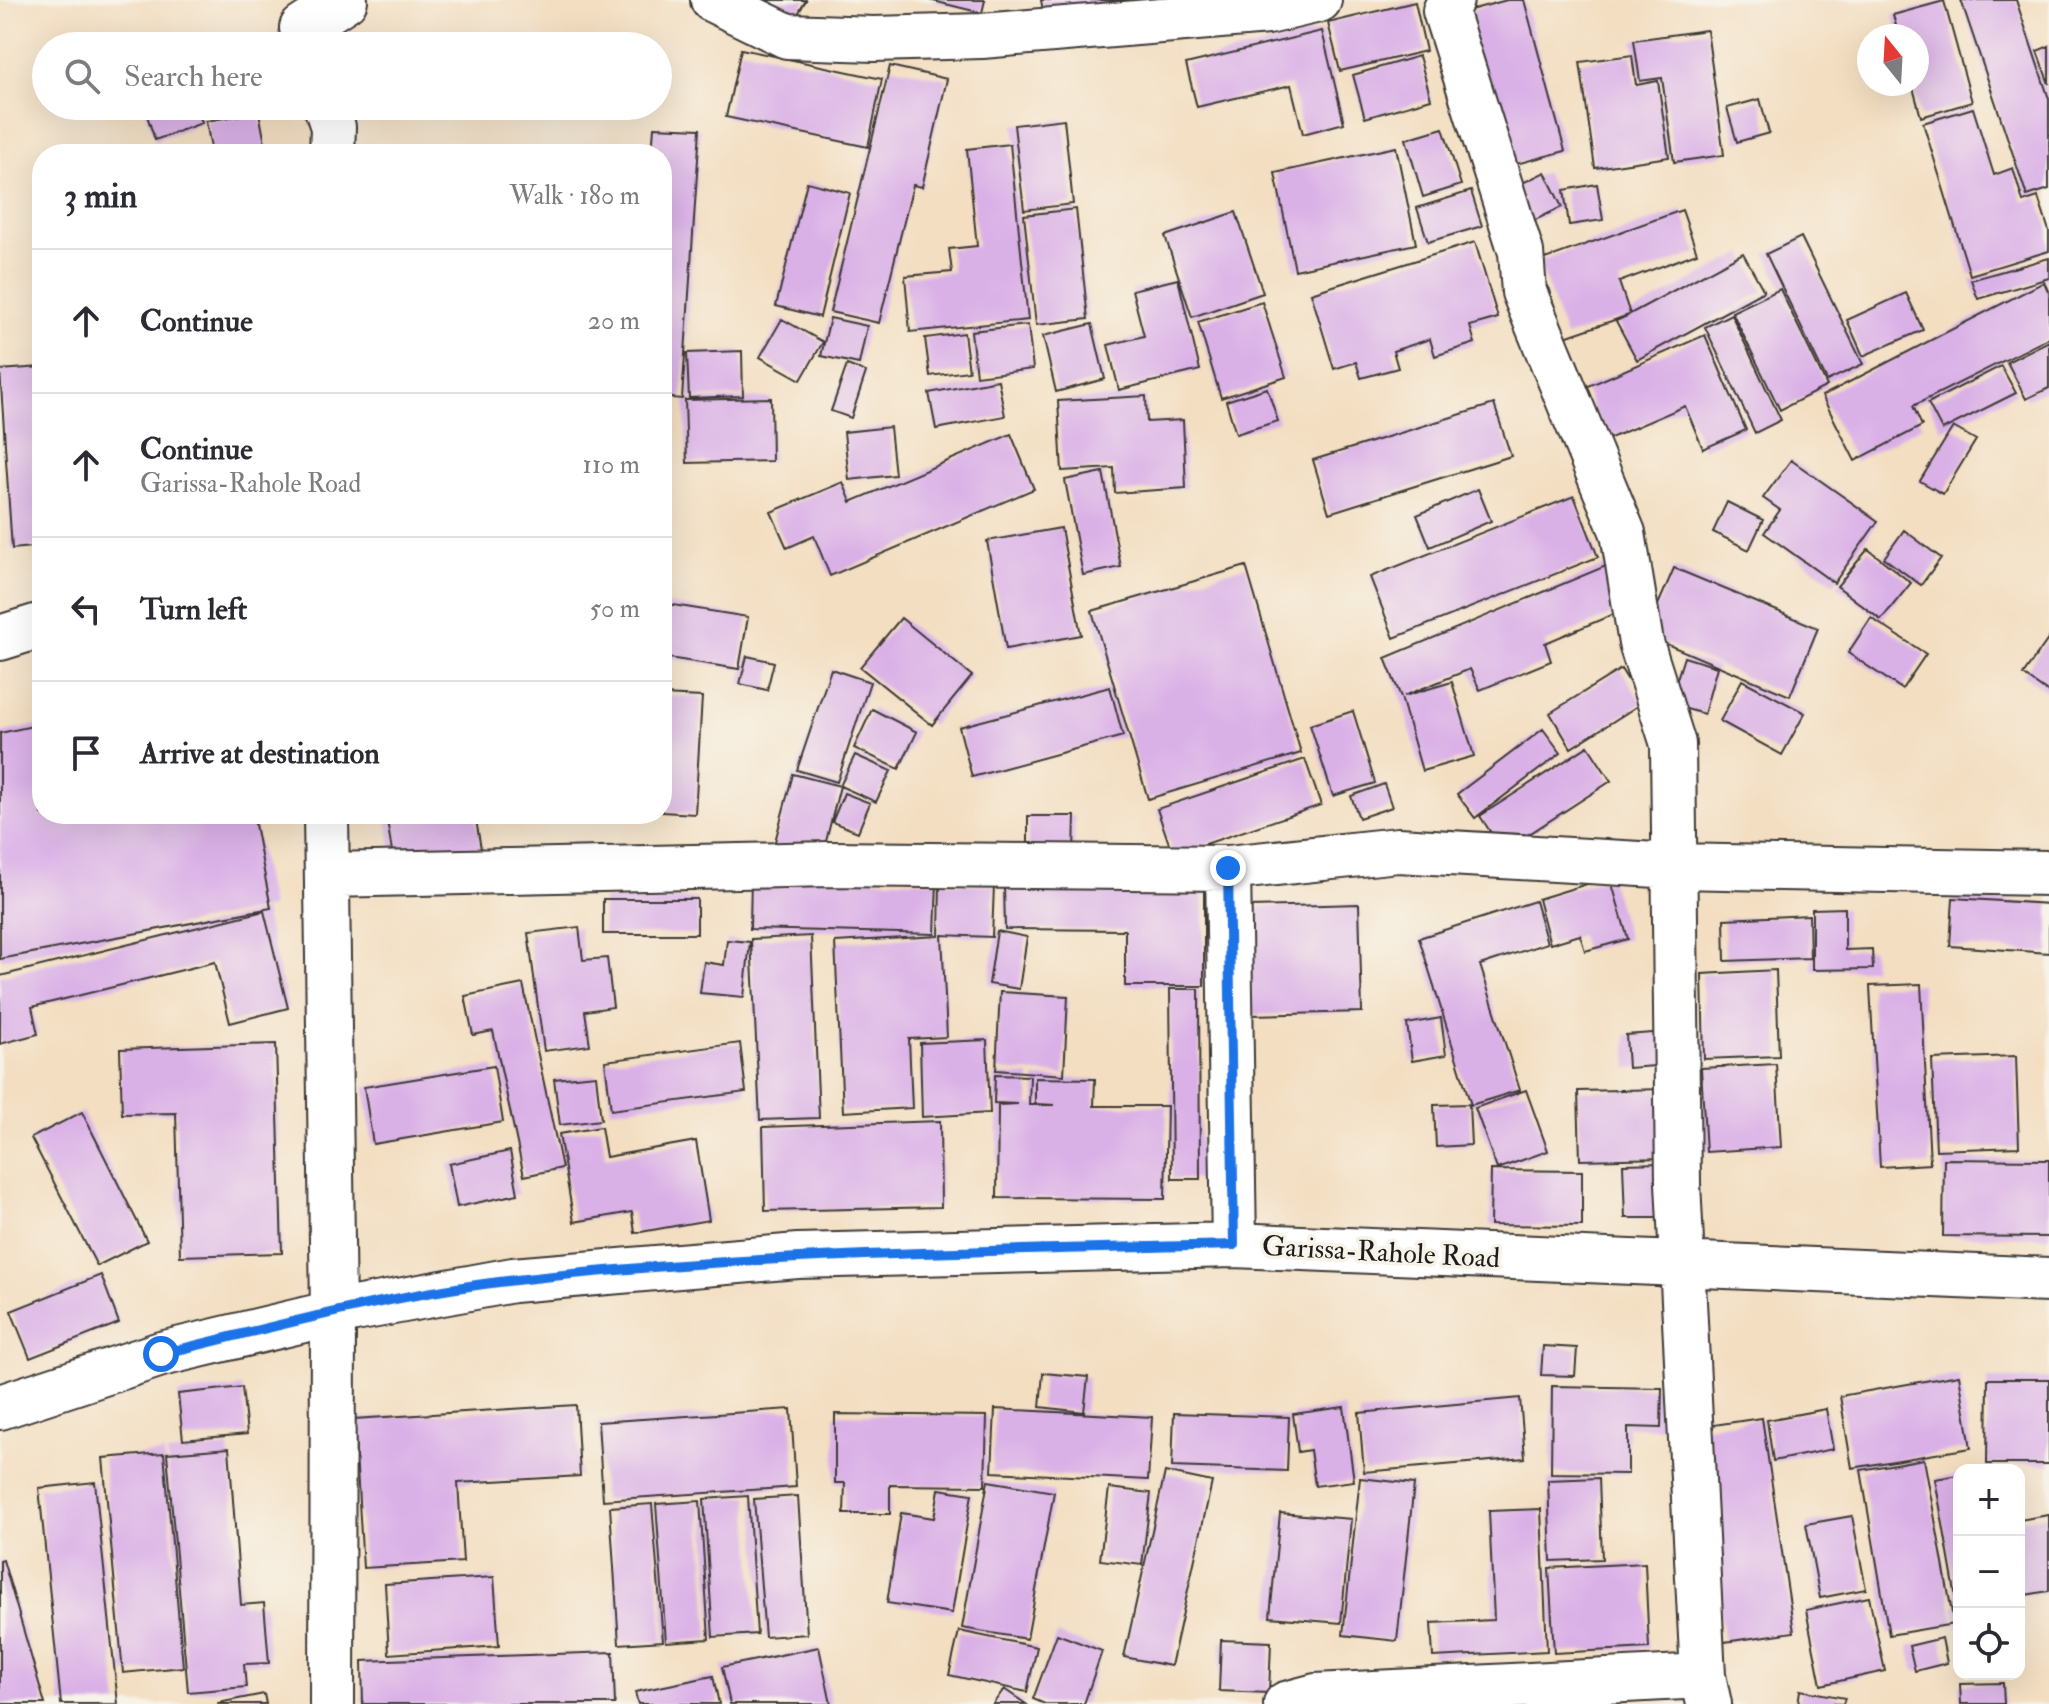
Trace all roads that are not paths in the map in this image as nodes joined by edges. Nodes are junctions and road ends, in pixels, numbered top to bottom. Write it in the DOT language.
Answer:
graph roads {
  1 [pos="345,0"];
  2 [pos="713,0"];
  3 [pos="1319,0"];
  4 [pos="1451,0"];
  5 [pos="298,25"];
  6 [pos="331,120"];
  7 [pos="332,144"];
  8 [pos="32,628"];
  9 [pos="0,638"];
  10 [pos="326,824"];
  11 [pos="1675,866"];
  12 [pos="1228,868"];
  13 [pos="2049,873"];
  14 [pos="329,875"];
  15 [pos="1234,1245"];
  16 [pos="1682,1265"];
  17 [pos="2049,1280"];
  18 [pos="333,1313"];
  19 [pos="0,1407"];
  20 [pos="1706,1690"];
  21 [pos="332,1704"];
  22 [pos="1286,1704"];
  1 -- 5 [label="street"];
  2 -- 3 [label="street"];
  4 -- 11 [label="street"];
  6 -- 7 [label="street"];
  8 -- 9 [label="street"];
  10 -- 14 [label="street"];
  11 -- 12 [label="street"];
  11 -- 13 [label="street"];
  11 -- 16 [label="street"];
  12 -- 14 [label="street"];
  12 -- 15 [label="street"];
  14 -- 18 [label="street"];
  15 -- 16 [label="street, Garissa-Rahole Road"];
  15 -- 18 [label="street, Garissa-Rahole Road"];
  16 -- 17 [label="street, Garissa-Rahole Road"];
  16 -- 20 [label="street"];
  18 -- 19 [label="street, Garissa-Rahole Road"];
  18 -- 21 [label="street"];
  20 -- 22 [label="street"];
}
